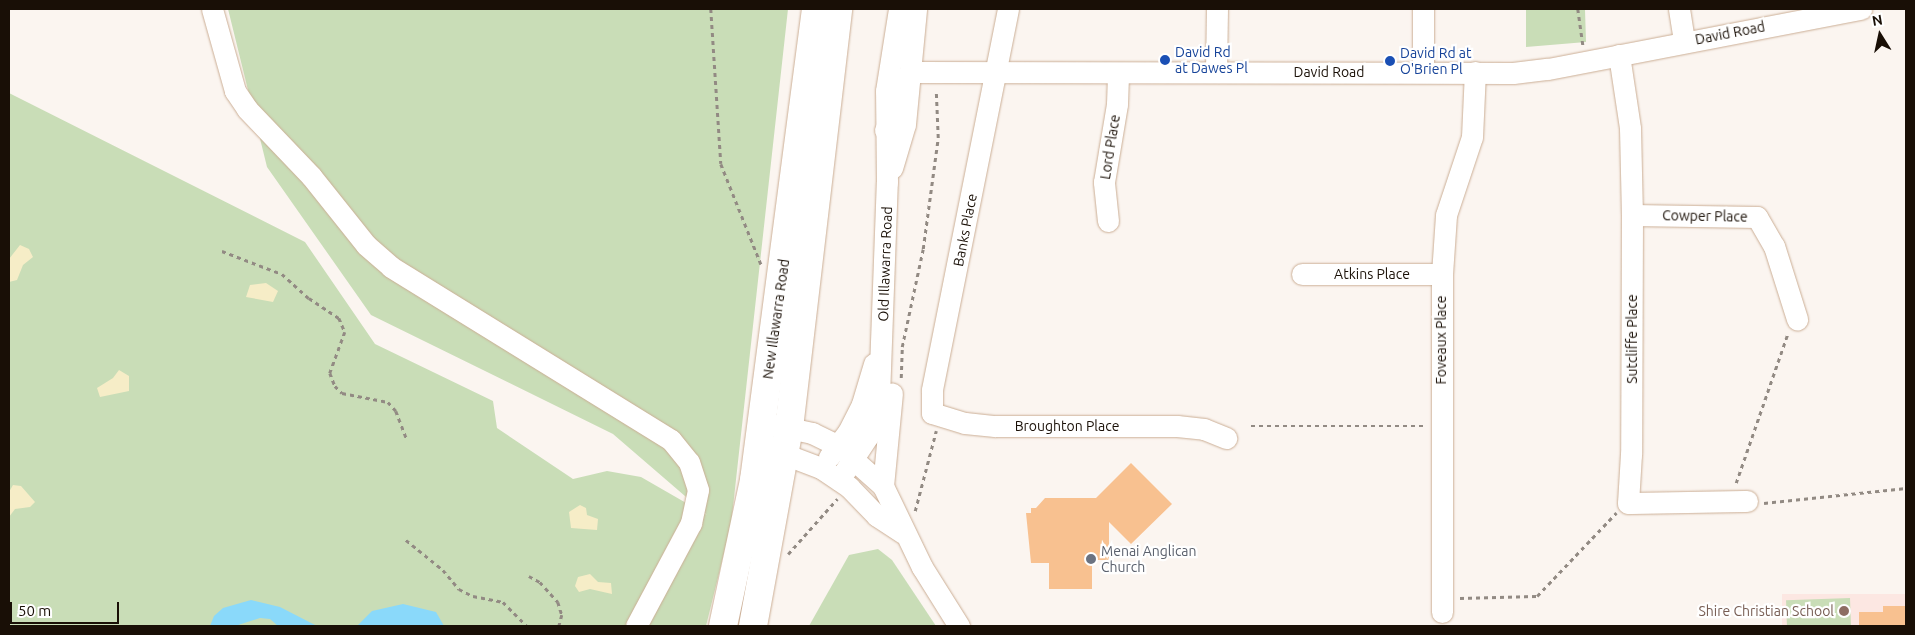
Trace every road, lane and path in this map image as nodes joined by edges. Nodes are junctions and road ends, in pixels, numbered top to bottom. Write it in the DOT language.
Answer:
graph roads {
  1 [pos="212,9"];
  2 [pos="711,9"];
  3 [pos="816,9"];
  4 [pos="838,9"];
  5 [pos="900,9"];
  6 [pos="916,9"];
  7 [pos="1008,9"];
  8 [pos="1216,9"];
  9 [pos="1423,9"];
  10 [pos="1578,9"];
  11 [pos="1679,9"];
  12 [pos="1861,9"];
  13 [pos="1684,42"];
  14 [pos="1619,55"];
  15 [pos="1586,62"];
  16 [pos="995,71"];
  17 [pos="911,72"];
  18 [pos="934,72"];
  19 [pos="1216,72"];
  20 [pos="1423,72"];
  21 [pos="1475,72"];
  22 [pos="1118,73"];
  23 [pos="885,130"];
  24 [pos="887,182"];
  25 [pos="1632,215"];
  26 [pos="1108,220"];
  27 [pos="222,251"];
  28 [pos="765,273"];
  29 [pos="1302,274"];
  30 [pos="1442,274"];
  31 [pos="1797,319"];
  32 [pos="883,346"];
  33 [pos="901,383"];
  34 [pos="940,418"];
  35 [pos="1251,426"];
  36 [pos="1427,426"];
  37 [pos="774,437"];
  38 [pos="1226,438"];
  39 [pos="407,440"];
  40 [pos="837,445"];
  41 [pos="854,458"];
  42 [pos="821,468"];
  43 [pos="883,486"];
  44 [pos="840,488"];
  45 [pos="1906,488"];
  46 [pos="1739,501"];
  47 [pos="1628,503"];
  48 [pos="914,514"];
  49 [pos="903,533"];
  50 [pos="406,540"];
  51 [pos="786,556"];
  52 [pos="529,576"];
  53 [pos="1443,607"];
  54 [pos="527,626"];
  55 [pos="559,626"];
  56 [pos="636,626"];
  57 [pos="722,626"];
  58 [pos="753,626"];
  59 [pos="959,626"];
  1 -- 56 [label="street"];
  2 -- 28 [label="path"];
  3 -- 37 [label="highway, New Illawarra Road"];
  4 -- 37 [label="highway, New Illawarra Road"];
  5 -- 17 [label="street"];
  5 -- 23 [label="street, Old Illawarra Road"];
  6 -- 17 [label="street, Old Illawarra Road"];
  7 -- 16 [label="street"];
  8 -- 19 [label="street"];
  9 -- 20 [label="street"];
  10 -- 15 [label="path"];
  11 -- 13 [label="street"];
  12 -- 13 [label="street, David Road"];
  13 -- 14 [label="street, David Road"];
  14 -- 15 [label="street, David Road"];
  14 -- 25 [label="street, Sutcliffe Place"];
  15 -- 21 [label="street, David Road"];
  16 -- 18 [label="street, David Road"];
  16 -- 22 [label="street, David Road"];
  16 -- 34 [label="street, Banks Place"];
  17 -- 18 [label="street, David Road"];
  17 -- 23 [label="street"];
  17 -- 24 [label="street, Old Illawarra Road"];
  18 -- 33 [label="path"];
  19 -- 20 [label="street, David Road"];
  19 -- 22 [label="street, David Road"];
  20 -- 21 [label="street, David Road"];
  21 -- 30 [label="street, Foveaux Place"];
  22 -- 26 [label="street, Lord Place"];
  23 -- 24 [label="street, Old Illawarra Road"];
  24 -- 32 [label="street, Old Illawarra Road"];
  25 -- 31 [label="street, Cowper Place"];
  25 -- 47 [label="street, Sutcliffe Place"];
  27 -- 39 [label="path"];
  29 -- 30 [label="street, Atkins Place"];
  30 -- 53 [label="street, Foveaux Place"];
  31 -- 46 [label="path"];
  32 -- 40 [label="street, Old Illawarra Road"];
  32 -- 41 [label="street, Old Illawarra Road"];
  32 -- 43 [label="street, Old Illawarra Road"];
  34 -- 38 [label="street, Broughton Place"];
  34 -- 48 [label="path"];
  35 -- 36 [label="path"];
  37 -- 40 [label="street, Old Illawarra Road"];
  37 -- 42 [label="street, Old Illawarra Road"];
  37 -- 57 [label="highway, New Illawarra Road"];
  37 -- 58 [label="highway, New Illawarra Road"];
  40 -- 41 [label="street, Old Illawarra Road"];
  40 -- 42 [label="street, Old Illawarra Road"];
  41 -- 43 [label="street, Old Illawarra Road"];
  41 -- 44 [label="street, Old Illawarra Road"];
  42 -- 44 [label="street, Old Illawarra Road"];
  43 -- 49 [label="street, Old Illawarra Road"];
  44 -- 49 [label="street, Old Illawarra Road"];
  44 -- 51 [label="path"];
  45 -- 46 [label="path"];
  46 -- 47 [label="street"];
  47 -- 53 [label="path"];
  49 -- 59 [label="street, Old Illawarra Road"];
  50 -- 54 [label="path"];
  52 -- 55 [label="path"];
}
